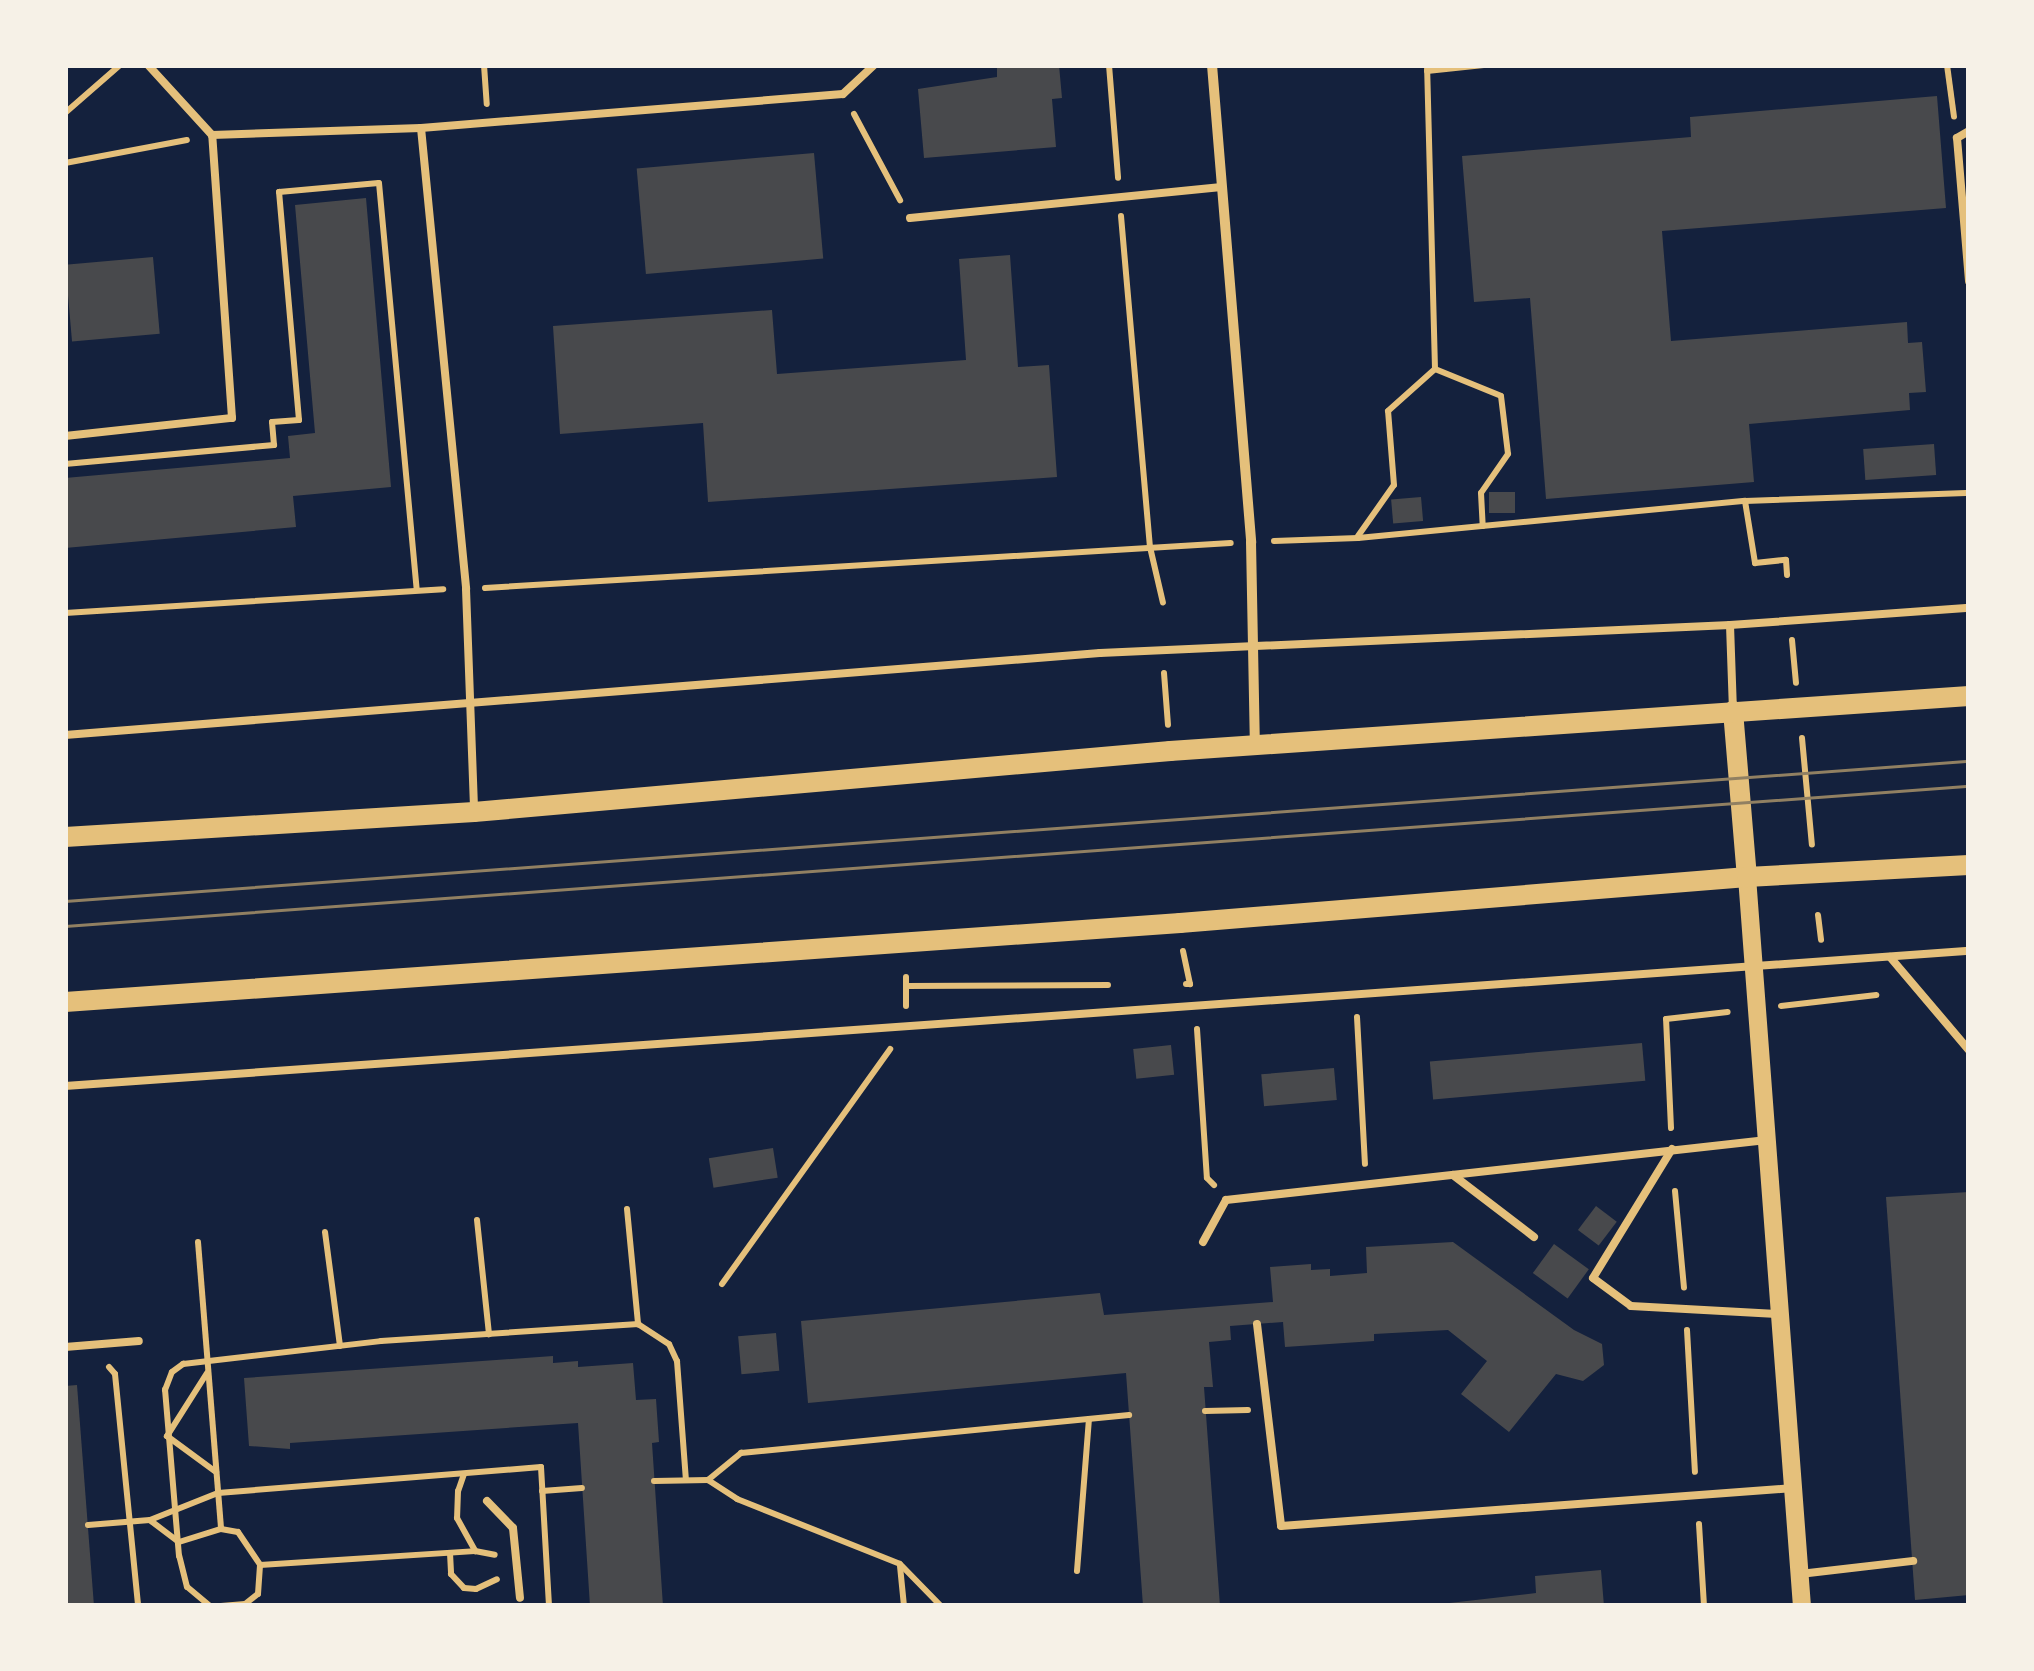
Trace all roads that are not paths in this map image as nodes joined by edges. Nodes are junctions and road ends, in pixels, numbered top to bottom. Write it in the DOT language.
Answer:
graph roads {
  1 [pos="148,65"];
  2 [pos="874,65"];
  3 [pos="1212,65"];
  4 [pos="421,128"];
  5 [pos="1969,131"];
  6 [pos="212,135"];
  7 [pos="1221,188"];
  8 [pos="910,218"];
  9 [pos="1969,282"];
  10 [pos="65,436"];
  11 [pos="1969,608"];
  12 [pos="1730,625"];
  13 [pos="1253,647"];
  14 [pos="1969,696"];
  15 [pos="470,704"];
  16 [pos="1734,711"];
  17 [pos="65,735"];
  18 [pos="1255,746"];
  19 [pos="474,812"];
  20 [pos="65,837"];
  21 [pos="1969,865"];
  22 [pos="1746,878"];
  23 [pos="1969,951"];
  24 [pos="1890,958"];
  25 [pos="1752,966"];
  26 [pos="65,1002"];
  27 [pos="1969,1050"];
  28 [pos="65,1086"];
  29 [pos="1766,1140"];
  30 [pos="1672,1150"];
  31 [pos="1452,1176"];
  32 [pos="1534,1238"];
  33 [pos="1203,1242"];
  34 [pos="1781,1315"];
  35 [pos="1257,1324"];
  36 [pos="139,1341"];
  37 [pos="65,1348"];
  38 [pos="1793,1488"];
  39 [pos="487,1501"];
  40 [pos="1913,1561"];
  41 [pos="1800,1574"];
  42 [pos="520,1598"];
  43 [pos="1802,1606"];
  1 -- 6 [label="lane"];
  2 -- 4 [label="lane"];
  3 -- 7 [label="street"];
  4 -- 6 [label="lane"];
  4 -- 15 [label="lane"];
  5 -- 9 [label="lane"];
  6 -- 10 [label="lane"];
  7 -- 8 [label="lane"];
  7 -- 13 [label="street"];
  11 -- 12 [label="lane"];
  12 -- 13 [label="lane"];
  12 -- 16 [label="lane"];
  13 -- 15 [label="lane"];
  13 -- 18 [label="street"];
  14 -- 16 [label="main road"];
  15 -- 17 [label="lane"];
  15 -- 19 [label="lane"];
  16 -- 18 [label="main road"];
  16 -- 22 [label="main road"];
  18 -- 19 [label="main road"];
  19 -- 20 [label="main road"];
  21 -- 22 [label="main road"];
  22 -- 25 [label="street"];
  22 -- 26 [label="main road"];
  23 -- 24 [label="lane"];
  24 -- 25 [label="lane"];
  24 -- 27 [label="lane"];
  25 -- 28 [label="lane"];
  25 -- 29 [label="street"];
  29 -- 30 [label="lane"];
  29 -- 34 [label="street"];
  30 -- 31 [label="lane"];
  30 -- 34 [label="lane"];
  31 -- 32 [label="lane"];
  31 -- 33 [label="lane"];
  34 -- 38 [label="street"];
  35 -- 38 [label="lane"];
  36 -- 37 [label="lane"];
  38 -- 41 [label="street"];
  39 -- 42 [label="lane"];
  40 -- 41 [label="lane"];
  41 -- 43 [label="street"];
}
